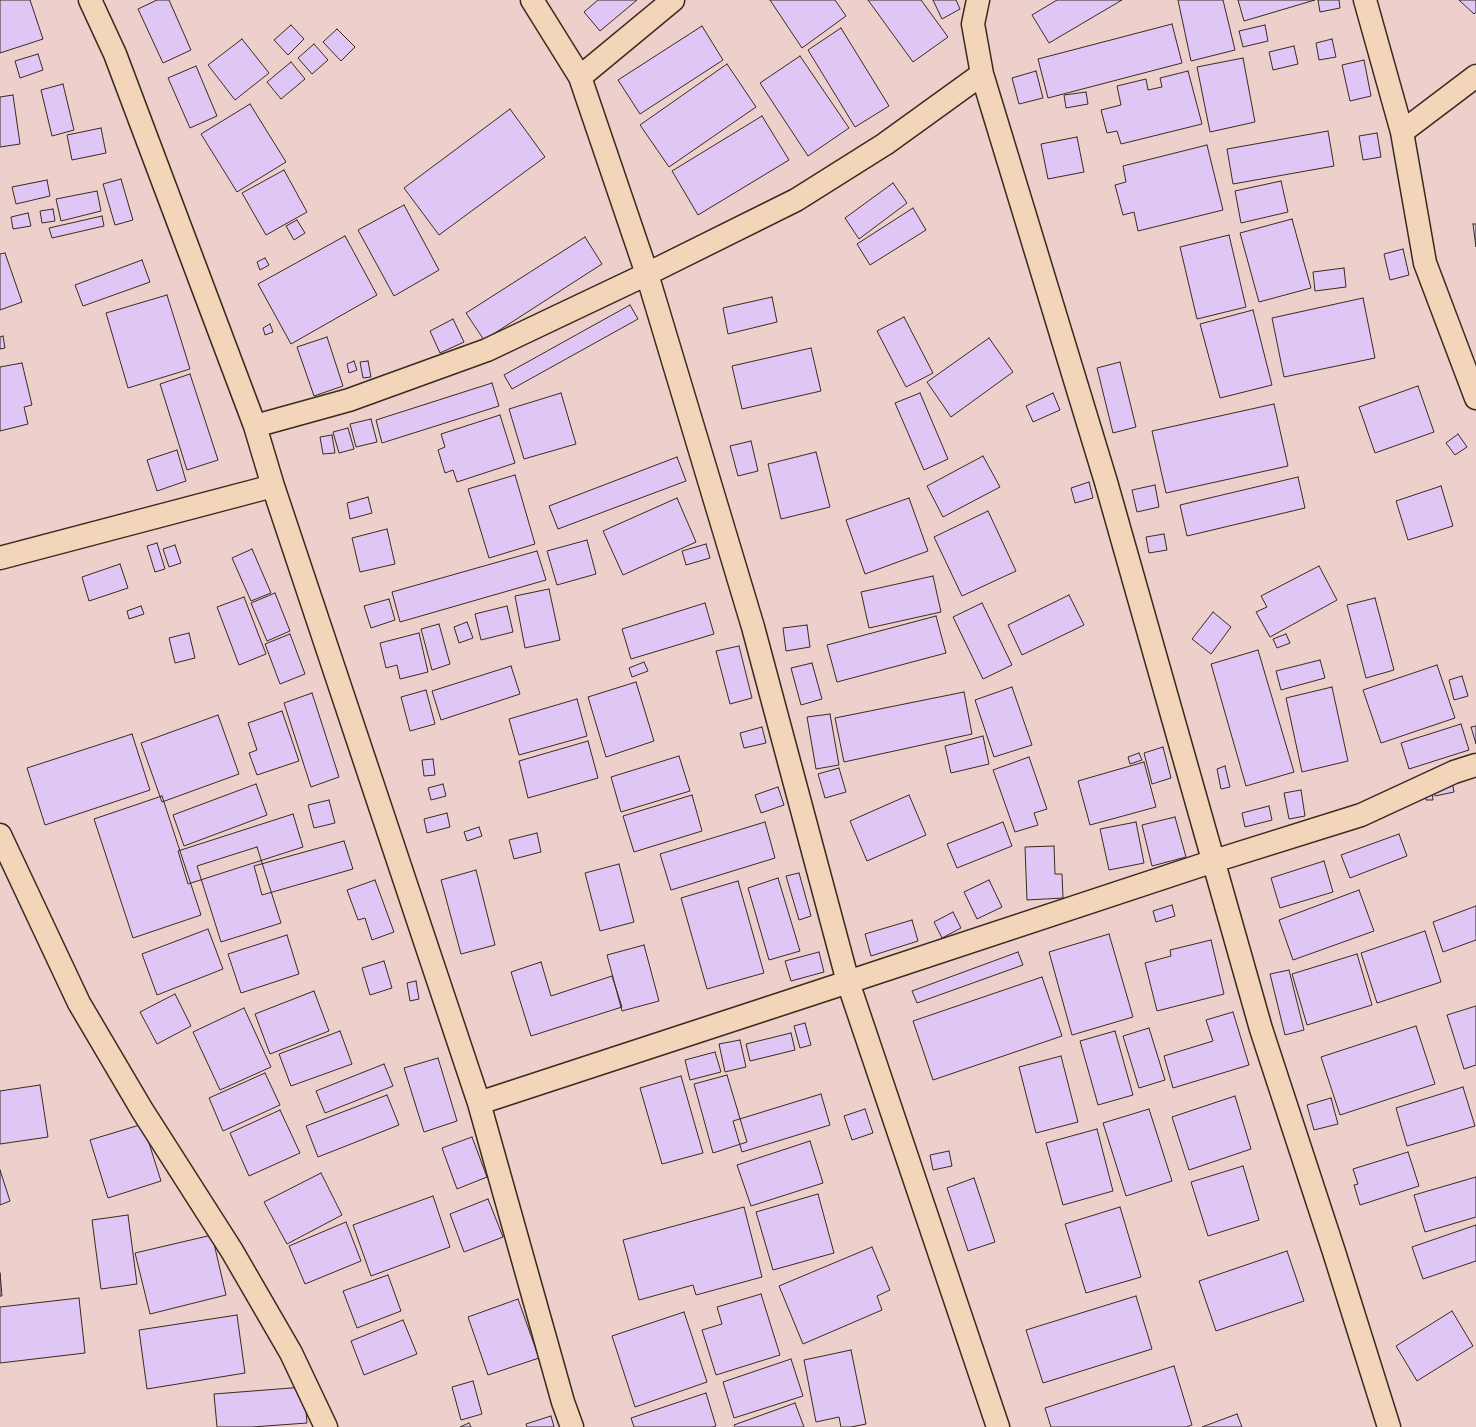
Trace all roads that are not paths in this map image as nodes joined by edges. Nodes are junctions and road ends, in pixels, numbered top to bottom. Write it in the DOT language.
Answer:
graph roads {
  1 [pos="90,0"];
  2 [pos="532,0"];
  3 [pos="673,0"];
  4 [pos="978,0"];
  5 [pos="1365,0"];
  6 [pos="982,74"];
  7 [pos="1476,76"];
  8 [pos="580,77"];
  9 [pos="1402,132"];
  10 [pos="647,274"];
  11 [pos="1476,398"];
  12 [pos="255,426"];
  13 [pos="273,486"];
  14 [pos="0,558"];
  15 [pos="1476,765"];
  16 [pos="0,835"];
  17 [pos="1214,861"];
  18 [pos="848,982"];
  19 [pos="479,1103"];
  20 [pos="326,1427"];
  21 [pos="572,1427"];
  22 [pos="998,1427"];
  23 [pos="1389,1427"];
  1 -- 12 [label="street"];
  2 -- 8 [label="street"];
  3 -- 8 [label="street"];
  4 -- 6 [label="street"];
  5 -- 9 [label="street"];
  6 -- 10 [label="street"];
  6 -- 17 [label="street"];
  7 -- 9 [label="street"];
  8 -- 10 [label="street"];
  9 -- 11 [label="street"];
  10 -- 12 [label="street"];
  10 -- 18 [label="street"];
  12 -- 13 [label="street"];
  13 -- 14 [label="street"];
  13 -- 19 [label="street"];
  15 -- 17 [label="street"];
  16 -- 20 [label="street"];
  17 -- 18 [label="street"];
  17 -- 23 [label="street"];
  18 -- 19 [label="street"];
  18 -- 22 [label="street"];
  19 -- 21 [label="street"];
}
